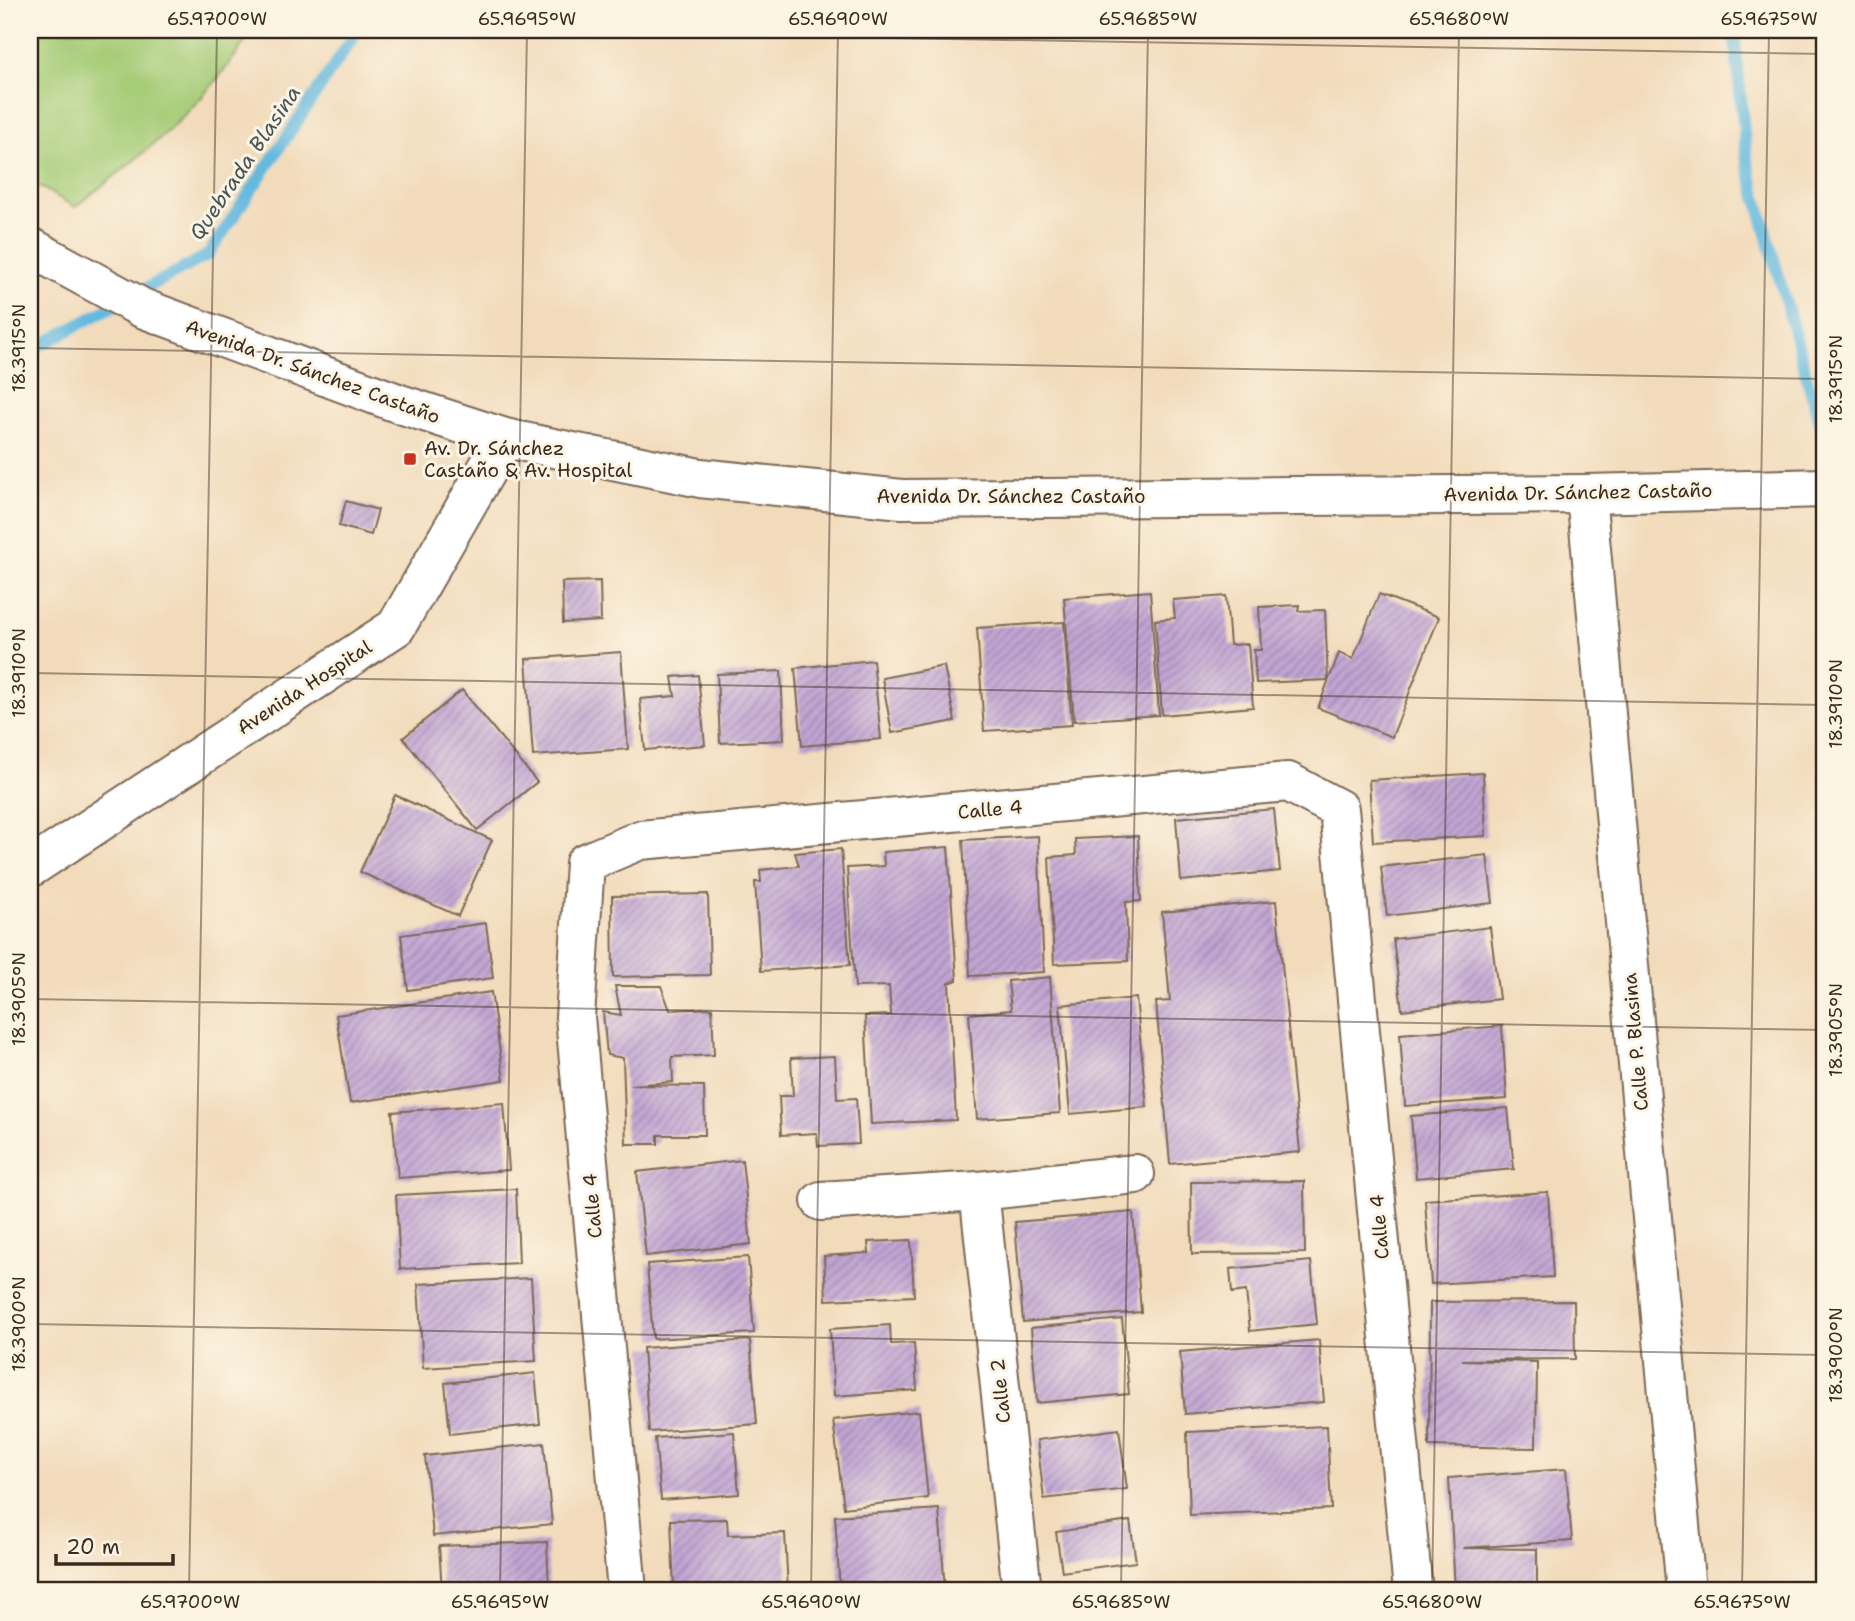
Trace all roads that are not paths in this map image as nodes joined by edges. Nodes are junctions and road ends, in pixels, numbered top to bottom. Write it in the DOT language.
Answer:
graph roads {
  1 [pos="30,247"];
  2 [pos="505,438"];
  3 [pos="1825,488"];
  4 [pos="1586,494"];
  5 [pos="30,867"];
  6 [pos="1135,1174"];
  7 [pos="979,1191"];
  8 [pos="821,1201"];
  9 [pos="627,1591"];
  10 [pos="1022,1591"];
  11 [pos="1413,1591"];
  12 [pos="1686,1591"];
  1 -- 2 [label="street, Avenida Dr. Sánchez Castaño"];
  2 -- 4 [label="street, Avenida Dr. Sánchez Castaño"];
  2 -- 5 [label="street, Avenida Hospital"];
  3 -- 4 [label="street, Avenida Dr. Sánchez Castaño"];
  4 -- 12 [label="street, Calle P. Blasina"];
  6 -- 7 [label="street"];
  7 -- 8 [label="street"];
  7 -- 10 [label="street, Calle 2"];
  9 -- 11 [label="street, Calle 4"];
}
